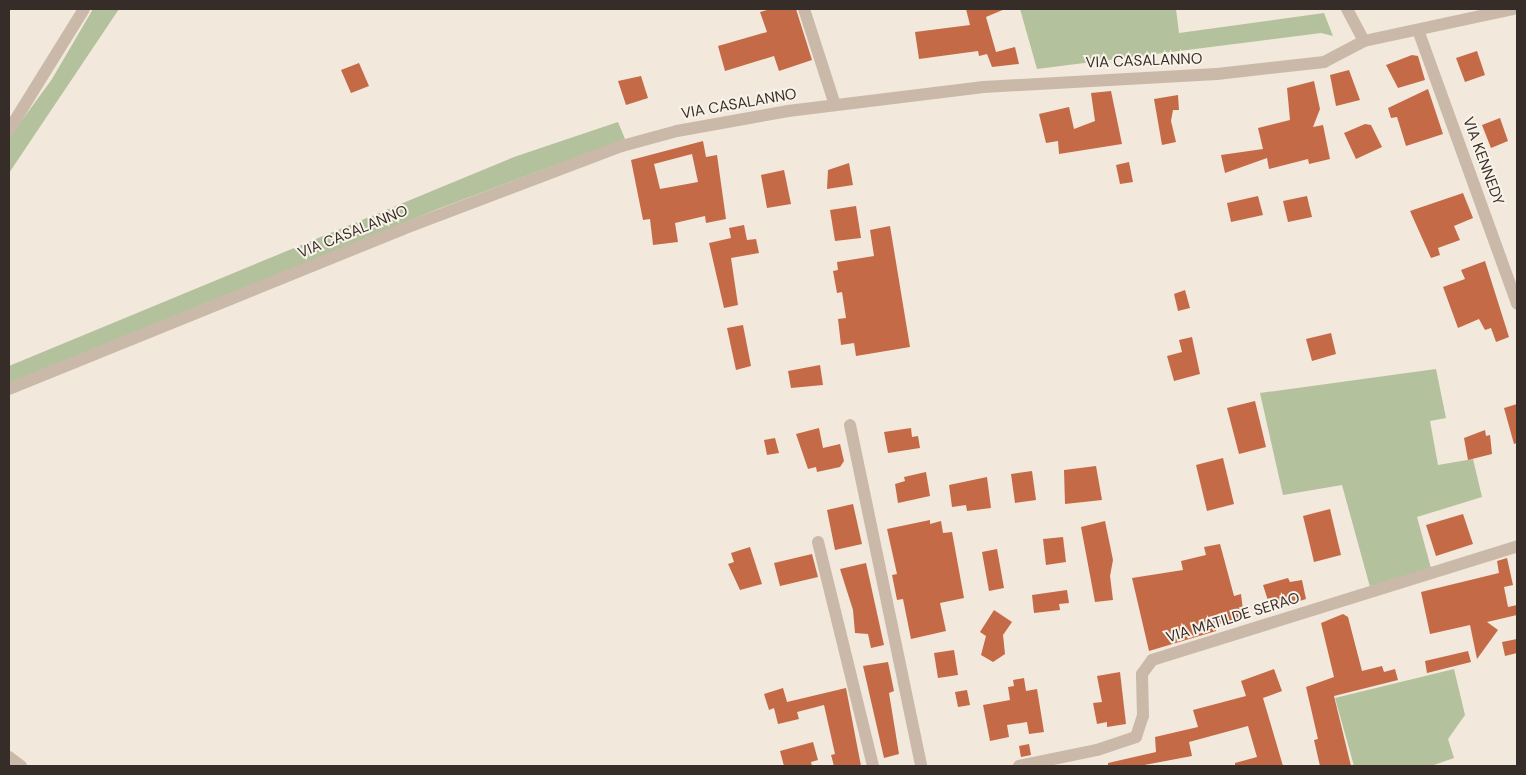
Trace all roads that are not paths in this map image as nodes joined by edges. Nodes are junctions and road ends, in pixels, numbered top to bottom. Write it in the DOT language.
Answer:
graph roads {
  1 [pos="84,9"];
  2 [pos="804,9"];
  3 [pos="1348,9"];
  4 [pos="1513,9"];
  5 [pos="1418,30"];
  6 [pos="1364,41"];
  7 [pos="835,105"];
  8 [pos="9,130"];
  9 [pos="1517,304"];
  10 [pos="9,389"];
  11 [pos="850,425"];
  12 [pos="818,542"];
  13 [pos="1517,546"];
  14 [pos="9,757"];
  15 [pos="20,766"];
  16 [pos="873,766"];
  17 [pos="921,766"];
  18 [pos="1019,766"];
  1 -- 8 [label="street"];
  2 -- 7 [label="street"];
  3 -- 6 [label="street"];
  4 -- 5 [label="street, VIA CASALANNO"];
  5 -- 6 [label="street, VIA CASALANNO"];
  5 -- 9 [label="street, VIA KENNEDY"];
  6 -- 7 [label="street, VIA CASALANNO"];
  7 -- 10 [label="street, VIA CASALANNO"];
  11 -- 17 [label="street"];
  12 -- 16 [label="street"];
  13 -- 18 [label="street, VIA MATILDE SERAO"];
  14 -- 15 [label="street"];
}
